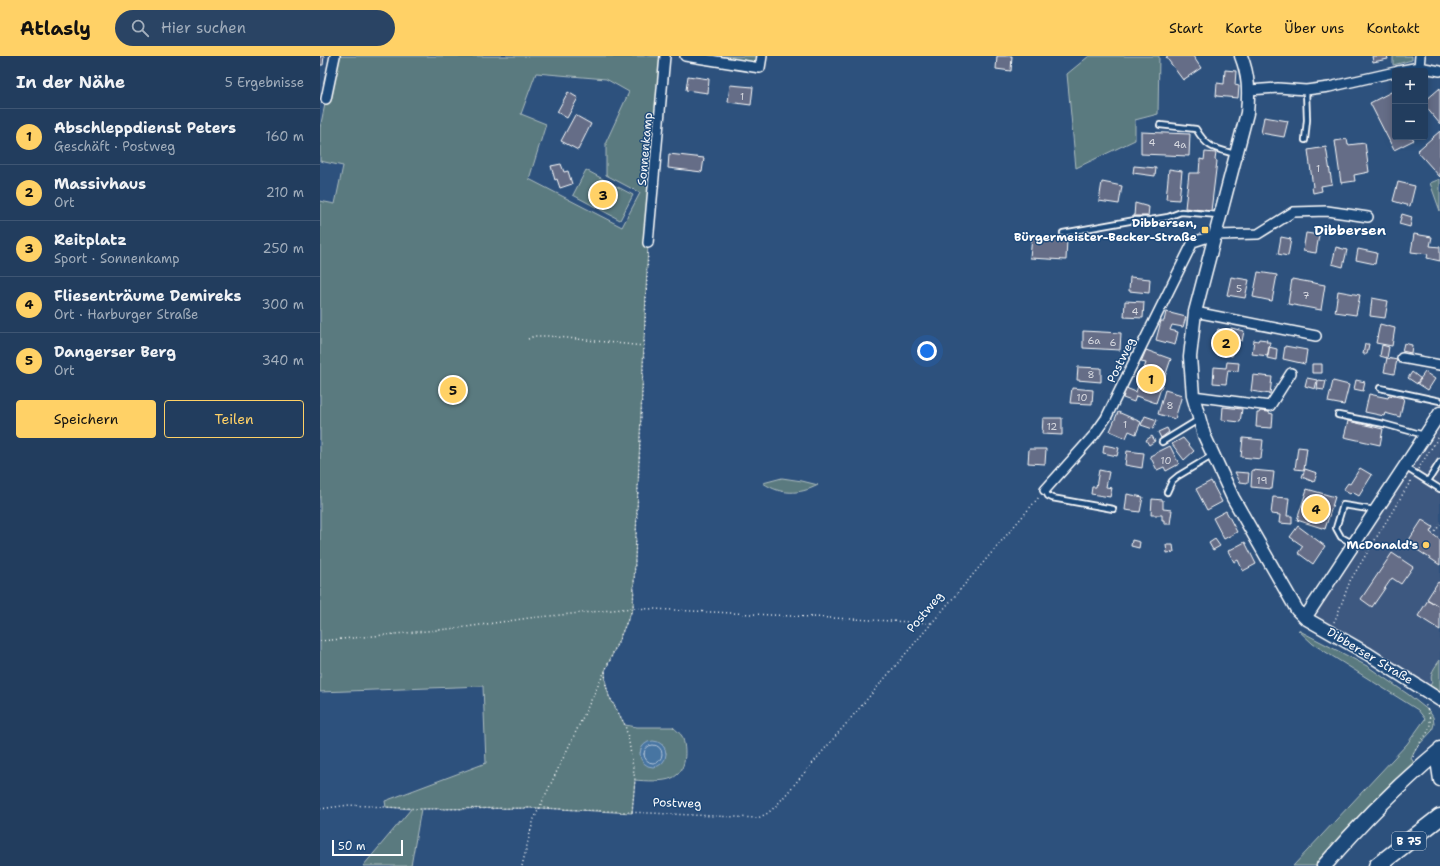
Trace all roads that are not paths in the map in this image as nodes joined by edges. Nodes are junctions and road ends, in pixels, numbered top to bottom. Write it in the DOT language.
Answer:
graph roads {
  1 [pos="335,56"];
  2 [pos="665,56"];
  3 [pos="685,56"];
  4 [pos="762,56"];
  5 [pos="1241,56"];
  6 [pos="1420,56"];
  7 [pos="1414,68"];
  8 [pos="1428,70"];
  9 [pos="1440,71"];
  10 [pos="1392,72"];
  11 [pos="1249,90"];
  12 [pos="1306,90"];
  13 [pos="326,99"];
  14 [pos="1160,125"];
  15 [pos="1305,140"];
  16 [pos="1237,155"];
  17 [pos="1220,215"];
  18 [pos="1368,217"];
  19 [pos="1063,233"];
  20 [pos="1215,234"];
  21 [pos="648,243"];
  22 [pos="1195,312"];
  23 [pos="1316,336"];
  24 [pos="1402,358"];
  25 [pos="1440,365"];
  26 [pos="1291,372"];
  27 [pos="1380,388"];
  28 [pos="1193,396"];
  29 [pos="1440,401"];
  30 [pos="1440,413"];
  31 [pos="1338,415"];
  32 [pos="1200,419"];
  33 [pos="1425,436"];
  34 [pos="1162,442"];
  35 [pos="1213,455"];
  36 [pos="1440,462"];
  37 [pos="1410,470"];
  38 [pos="1428,481"];
  39 [pos="1440,489"];
  40 [pos="1045,490"];
  41 [pos="1168,492"];
  42 [pos="1112,509"];
  43 [pos="1376,511"];
  44 [pos="1354,544"];
  45 [pos="1305,618"];
  46 [pos="1432,700"];
  47 [pos="1435,708"];
  48 [pos="1439,750"];
  49 [pos="1440,780"];
  50 [pos="1440,817"];
  51 [pos="1324,866"];
  52 [pos="1377,866"];
  1 -- 13 [label="street"];
  2 -- 21 [label="street, Sonnenkamp"];
  3 -- 4 [label="street"];
  5 -- 11 [label="street"];
  6 -- 7 [label="street"];
  8 -- 9 [label="street"];
  10 -- 12 [label="street"];
  11 -- 12 [label="street"];
  11 -- 16 [label="street"];
  12 -- 15 [label="lane"];
  14 -- 16 [label="lane"];
  16 -- 17 [label="street"];
  17 -- 19 [label="lane"];
  17 -- 20 [label="street"];
  18 -- 20 [label="street, Postweg"];
  20 -- 22 [label="street"];
  20 -- 40 [label="street, Postweg"];
  22 -- 23 [label="street"];
  22 -- 28 [label="street"];
  24 -- 25 [label="street"];
  26 -- 28 [label="street"];
  27 -- 29 [label="lane"];
  28 -- 32 [label="street"];
  30 -- 33 [label="street"];
  31 -- 33 [label="lane"];
  32 -- 34 [label="lane"];
  32 -- 35 [label="street"];
  33 -- 37 [label="street"];
  35 -- 41 [label="lane"];
  35 -- 45 [label="street"];
  36 -- 38 [label="lane"];
  37 -- 38 [label="lane"];
  37 -- 43 [label="street"];
  38 -- 39 [label="lane"];
  40 -- 42 [label="lane"];
  43 -- 44 [label="street"];
  43 -- 44 [label="lane"];
  44 -- 45 [label="street"];
  45 -- 46 [label="street, Dibberser Straße"];
  46 -- 47 [label="street, Dibberser Straße"];
  48 -- 49 [label="street"];
  48 -- 51 [label="main road"];
  50 -- 52 [label="highway, B 75"];
}
